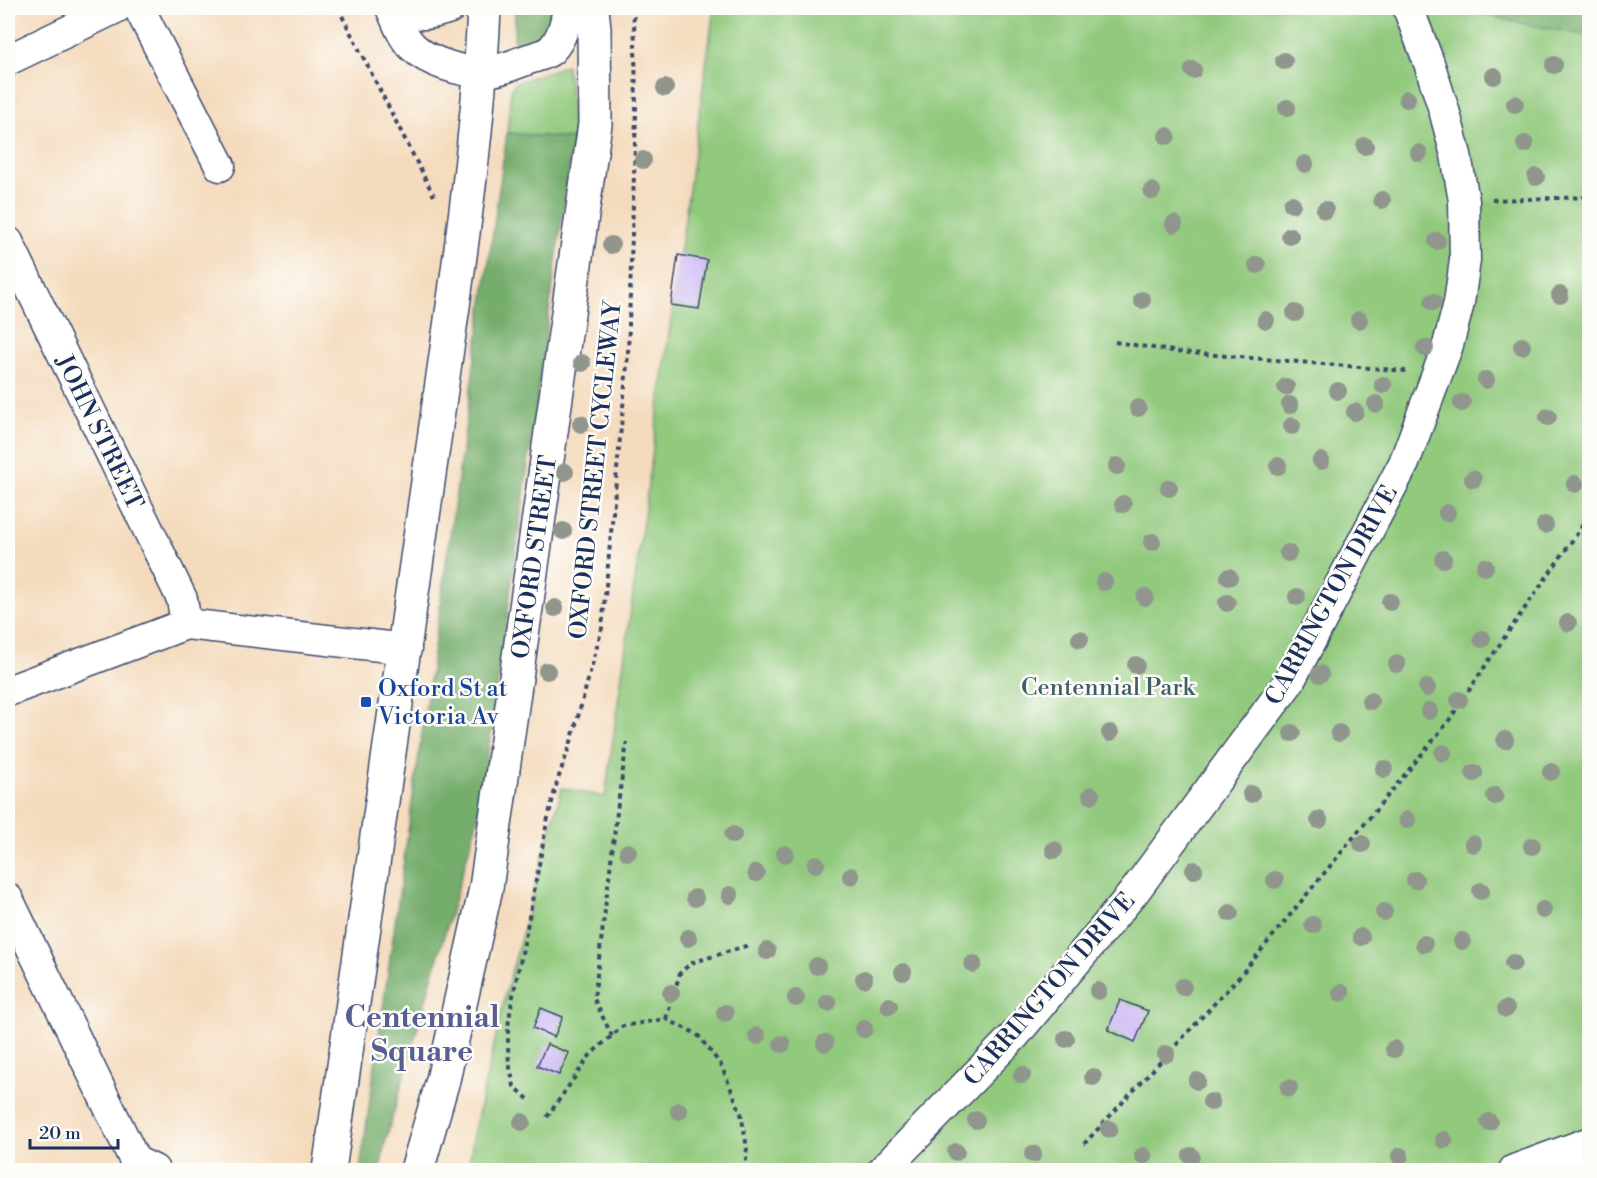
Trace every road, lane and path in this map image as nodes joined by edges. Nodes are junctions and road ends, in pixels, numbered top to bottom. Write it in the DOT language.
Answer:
graph roads {
  1 [pos="116,8"];
  2 [pos="139,8"];
  3 [pos="338,8"];
  4 [pos="391,8"];
  5 [pos="399,8"];
  6 [pos="450,8"];
  7 [pos="484,8"];
  8 [pos="568,8"];
  9 [pos="592,8"];
  10 [pos="633,8"];
  11 [pos="1408,8"];
  12 [pos="8,60"];
  13 [pos="481,72"];
  14 [pos="220,166"];
  15 [pos="434,196"];
  16 [pos="1590,197"];
  17 [pos="1464,201"];
  18 [pos="8,242"];
  19 [pos="1115,342"];
  20 [pos="1438,373"];
  21 [pos="1590,506"];
  22 [pos="186,624"];
  23 [pos="406,649"];
  24 [pos="8,691"];
  25 [pos="627,742"];
  26 [pos="8,899"];
  27 [pos="749,945"];
  28 [pos="666,1019"];
  29 [pos="612,1036"];
  30 [pos="443,1080"];
  31 [pos="528,1099"];
  32 [pos="547,1117"];
  33 [pos="1588,1142"];
  34 [pos="1084,1144"];
  35 [pos="154,1170"];
  36 [pos="329,1170"];
  37 [pos="417,1170"];
  38 [pos="432,1170"];
  39 [pos="745,1170"];
  40 [pos="883,1170"];
  41 [pos="1514,1170"];
  1 -- 12 [label="street"];
  2 -- 14 [label="street"];
  3 -- 15 [label="path"];
  4 -- 13 [label="street"];
  5 -- 6 [label="street"];
  7 -- 13 [label="main road"];
  8 -- 13 [label="street"];
  9 -- 30 [label="main road, OXFORD STREET"];
  10 -- 31 [label="path, OXFORD STREET CYCLEWAY"];
  11 -- 17 [label="street, CARRINGTON DRIVE"];
  13 -- 23 [label="main road"];
  16 -- 17 [label="path"];
  17 -- 20 [label="street, CARRINGTON DRIVE"];
  18 -- 22 [label="street, JOHN STREET"];
  19 -- 20 [label="path"];
  20 -- 40 [label="street, CARRINGTON DRIVE"];
  21 -- 34 [label="path"];
  22 -- 23 [label="street"];
  22 -- 24 [label="street"];
  23 -- 36 [label="main road"];
  25 -- 29 [label="path"];
  26 -- 35 [label="street"];
  27 -- 28 [label="path"];
  28 -- 29 [label="path"];
  28 -- 39 [label="path"];
  29 -- 32 [label="path"];
  30 -- 37 [label="main road, OXFORD STREET"];
  30 -- 38 [label="main road"];
  33 -- 41 [label="street"];
}
